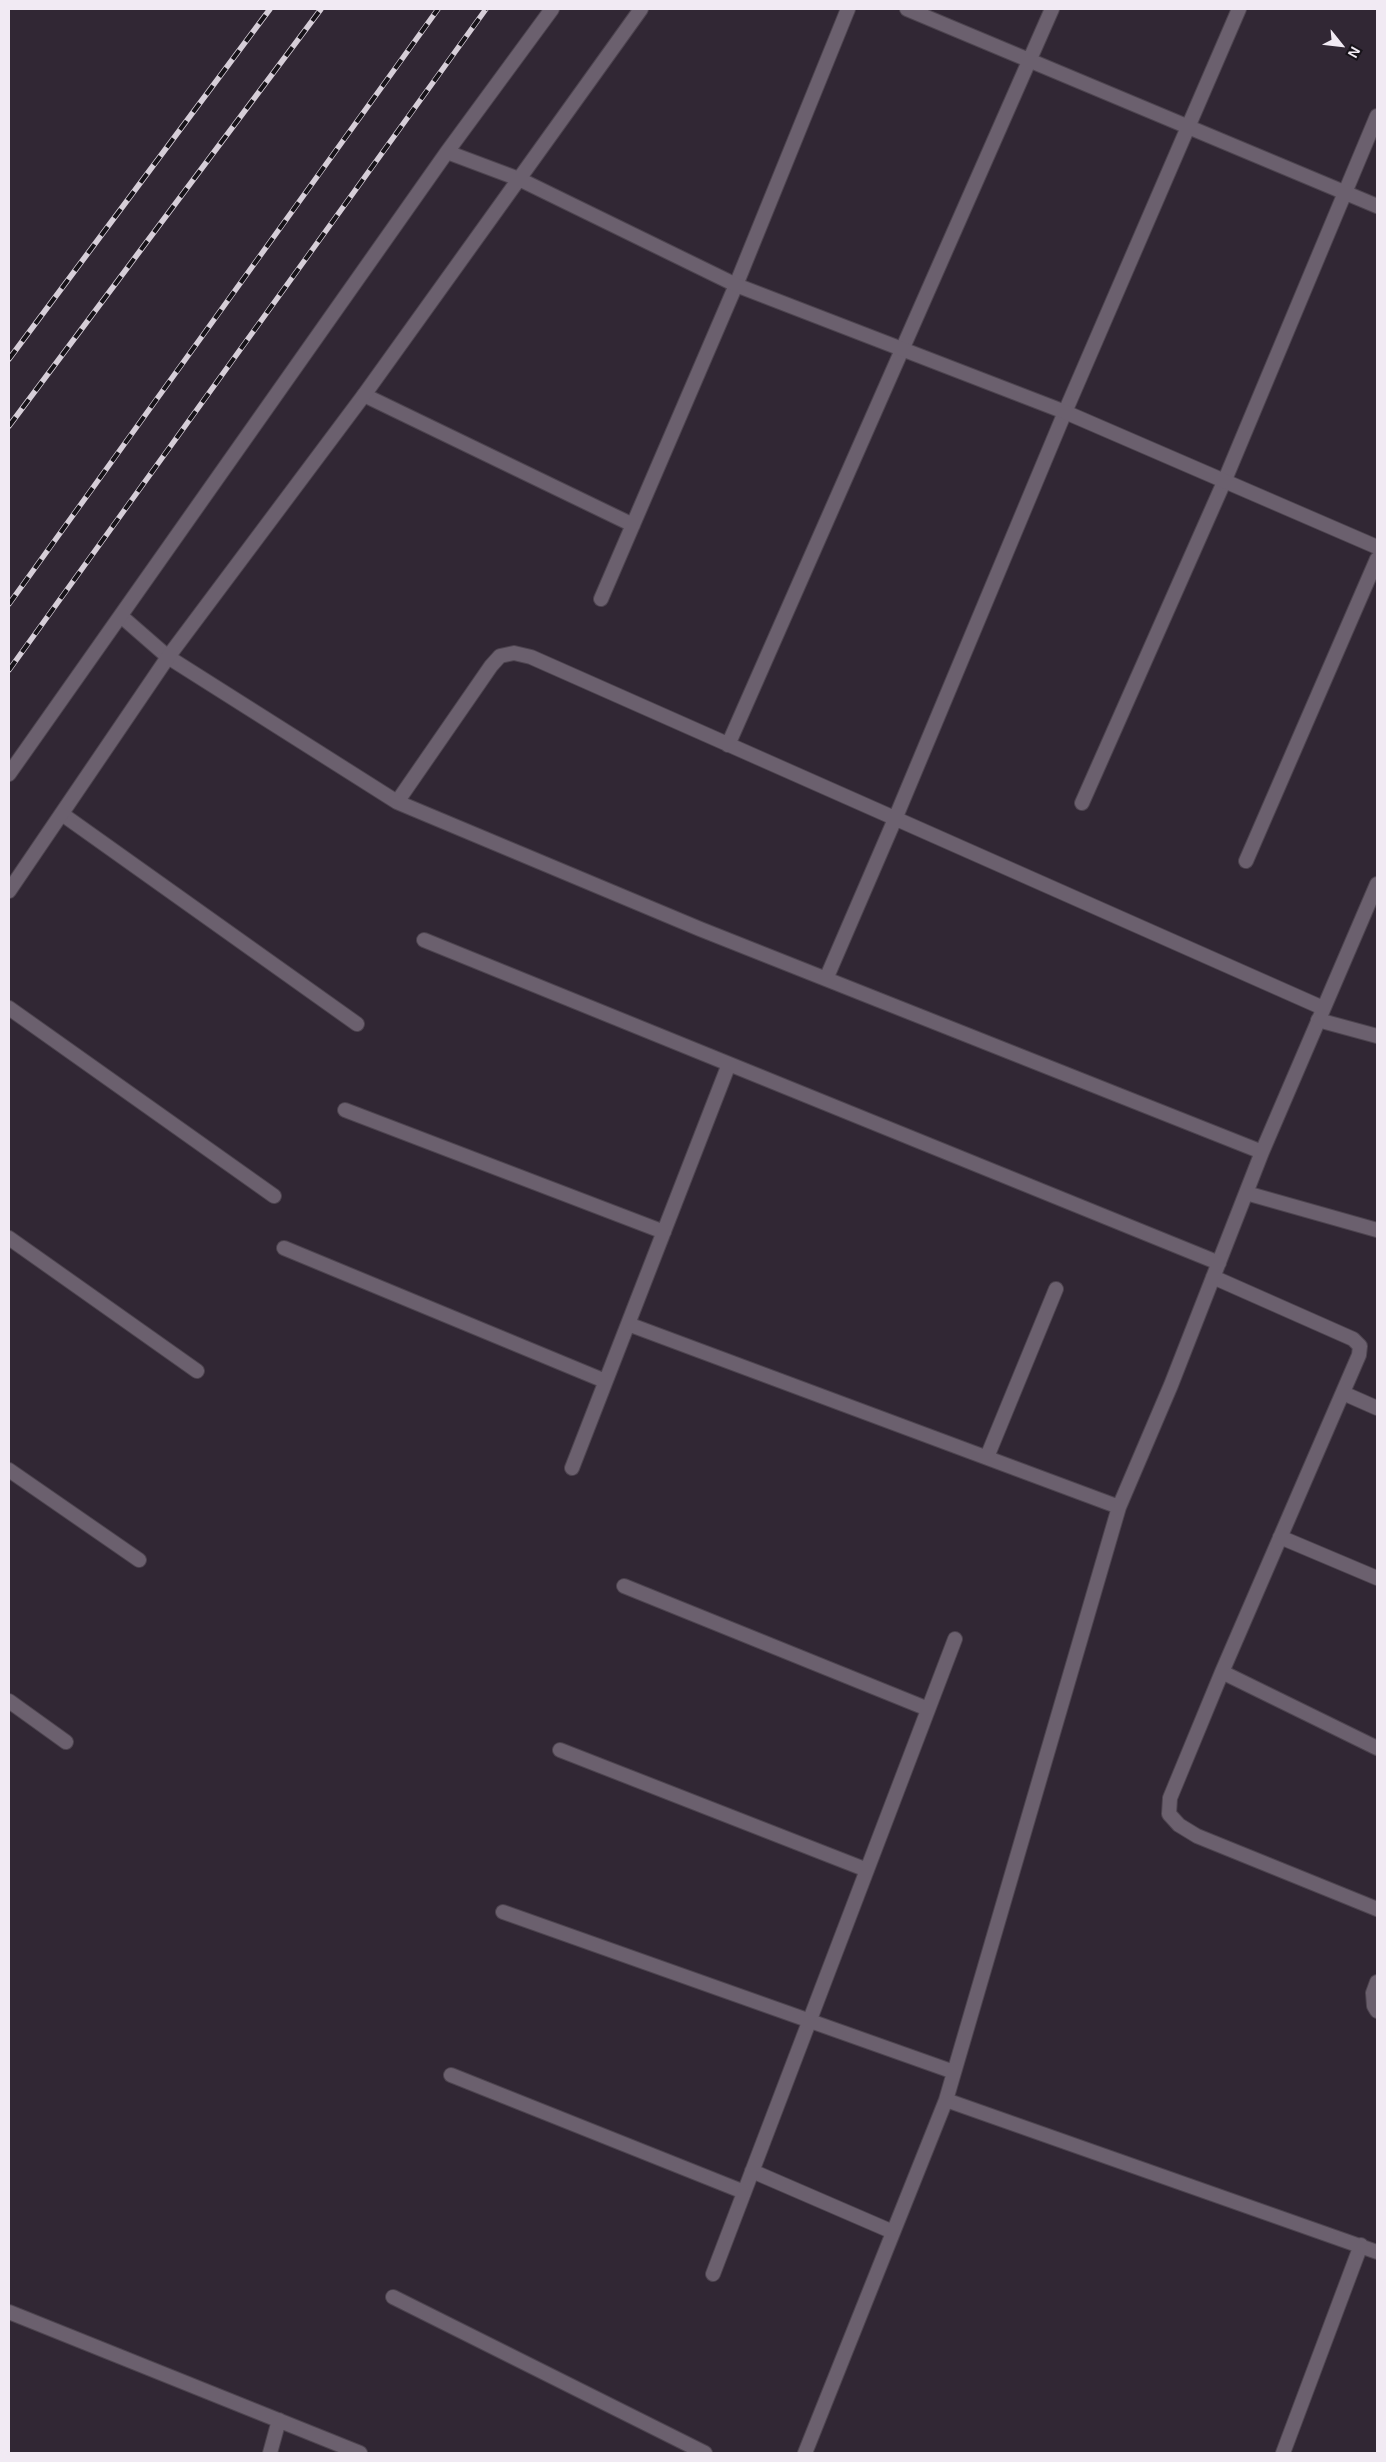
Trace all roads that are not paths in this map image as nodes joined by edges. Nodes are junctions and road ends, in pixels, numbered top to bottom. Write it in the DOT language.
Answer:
graph roads {
  1 [pos="552,9"];
  2 [pos="641,9"];
  3 [pos="848,9"];
  4 [pos="907,9"];
  5 [pos="1052,9"];
  6 [pos="1239,9"];
  7 [pos="1029,60"];
  8 [pos="1377,116"];
  9 [pos="1189,127"];
  10 [pos="447,152"];
  11 [pos="518,179"];
  12 [pos="1345,192"];
  13 [pos="1377,206"];
  14 [pos="736,285"];
  15 [pos="902,348"];
  16 [pos="364,395"];
  17 [pos="1065,412"];
  18 [pos="1224,482"];
  19 [pos="633,525"];
  20 [pos="1377,548"];
  21 [pos="1377,559"];
  22 [pos="600,599"];
  23 [pos="121,616"];
  24 [pos="168,657"];
  25 [pos="728,745"];
  26 [pos="9,774"];
  27 [pos="397,802"];
  28 [pos="1082,803"];
  29 [pos="62,814"];
  30 [pos="896,819"];
  31 [pos="1246,861"];
  32 [pos="1377,884"];
  33 [pos="9,891"];
  34 [pos="424,940"];
  35 [pos="826,979"];
  36 [pos="9,1008"];
  37 [pos="1321,1014"];
  38 [pos="357,1024"];
  39 [pos="1377,1036"];
  40 [pos="729,1064"];
  41 [pos="345,1110"];
  42 [pos="1262,1152"];
  43 [pos="1246,1193"];
  44 [pos="274,1196"];
  45 [pos="1377,1230"];
  46 [pos="664,1232"];
  47 [pos="9,1238"];
  48 [pos="284,1248"];
  49 [pos="1219,1263"];
  50 [pos="1213,1277"];
  51 [pos="1056,1289"];
  52 [pos="628,1324"];
  53 [pos="197,1371"];
  54 [pos="605,1381"];
  55 [pos="1343,1394"];
  56 [pos="1377,1408"];
  57 [pos="987,1458"];
  58 [pos="572,1468"];
  59 [pos="9,1470"];
  60 [pos="1119,1507"];
  61 [pos="1280,1537"];
  62 [pos="139,1560"];
  63 [pos="1377,1578"];
  64 [pos="624,1586"];
  65 [pos="955,1639"];
  66 [pos="1222,1672"];
  67 [pos="9,1701"];
  68 [pos="928,1709"];
  69 [pos="66,1742"];
  70 [pos="1377,1748"];
  71 [pos="560,1750"];
  72 [pos="867,1870"];
  73 [pos="1377,1909"];
  74 [pos="503,1912"];
  75 [pos="1377,1982"];
  76 [pos="1377,2011"];
  77 [pos="810,2020"];
  78 [pos="954,2072"];
  79 [pos="451,2075"];
  80 [pos="946,2100"];
  81 [pos="752,2171"];
  82 [pos="744,2192"];
  83 [pos="893,2232"];
  84 [pos="1361,2245"];
  85 [pos="1377,2252"];
  86 [pos="713,2274"];
  87 [pos="393,2298"];
  88 [pos="9,2312"];
  89 [pos="279,2420"];
  90 [pos="270,2453"];
  91 [pos="360,2453"];
  92 [pos="705,2453"];
  93 [pos="805,2453"];
  94 [pos="1283,2453"];
  1 -- 10 [label="street"];
  2 -- 11 [label="street"];
  3 -- 14 [label="street"];
  4 -- 7 [label="street"];
  5 -- 7 [label="street"];
  6 -- 9 [label="street"];
  7 -- 9 [label="street"];
  7 -- 15 [label="street"];
  8 -- 12 [label="street"];
  9 -- 12 [label="street"];
  9 -- 17 [label="street"];
  10 -- 11 [label="street"];
  10 -- 23 [label="street"];
  11 -- 14 [label="street"];
  11 -- 16 [label="street"];
  12 -- 13 [label="street"];
  12 -- 18 [label="street"];
  14 -- 15 [label="street"];
  14 -- 19 [label="street"];
  15 -- 17 [label="street"];
  15 -- 25 [label="street"];
  16 -- 19 [label="street"];
  16 -- 24 [label="street"];
  17 -- 18 [label="street"];
  17 -- 30 [label="street"];
  18 -- 20 [label="street"];
  18 -- 28 [label="street"];
  19 -- 22 [label="street"];
  21 -- 31 [label="street"];
  23 -- 24 [label="street"];
  23 -- 26 [label="street"];
  24 -- 27 [label="street"];
  24 -- 29 [label="street"];
  25 -- 27 [label="street"];
  25 -- 30 [label="street"];
  27 -- 35 [label="street"];
  29 -- 33 [label="street"];
  29 -- 38 [label="street"];
  30 -- 35 [label="street"];
  30 -- 37 [label="street"];
  32 -- 37 [label="street"];
  34 -- 40 [label="street"];
  35 -- 42 [label="street"];
  36 -- 44 [label="street"];
  37 -- 39 [label="street"];
  37 -- 42 [label="street"];
  40 -- 46 [label="street"];
  40 -- 49 [label="street"];
  41 -- 46 [label="street"];
  42 -- 43 [label="street"];
  43 -- 45 [label="street"];
  43 -- 49 [label="street"];
  46 -- 52 [label="street"];
  47 -- 53 [label="street"];
  48 -- 54 [label="street"];
  49 -- 50 [label="street"];
  50 -- 55 [label="street"];
  50 -- 60 [label="street"];
  51 -- 57 [label="street"];
  52 -- 54 [label="street"];
  52 -- 57 [label="street"];
  54 -- 58 [label="street"];
  55 -- 56 [label="street"];
  55 -- 61 [label="street"];
  57 -- 60 [label="street"];
  59 -- 62 [label="street"];
  60 -- 78 [label="street"];
  61 -- 63 [label="street"];
  61 -- 66 [label="street"];
  64 -- 68 [label="street"];
  65 -- 68 [label="street"];
  66 -- 70 [label="street"];
  66 -- 73 [label="street"];
  67 -- 69 [label="street"];
  68 -- 72 [label="street"];
  71 -- 72 [label="street"];
  72 -- 77 [label="street"];
  74 -- 77 [label="street"];
  75 -- 76 [label="street"];
  77 -- 78 [label="street"];
  77 -- 81 [label="street"];
  78 -- 80 [label="street"];
  79 -- 82 [label="street"];
  80 -- 83 [label="street"];
  80 -- 84 [label="street"];
  81 -- 82 [label="street"];
  81 -- 83 [label="street"];
  82 -- 86 [label="street"];
  83 -- 93 [label="street"];
  84 -- 85 [label="street"];
  84 -- 94 [label="street"];
  87 -- 92 [label="street"];
  88 -- 89 [label="street"];
  89 -- 90 [label="street"];
  89 -- 91 [label="street"];
}
